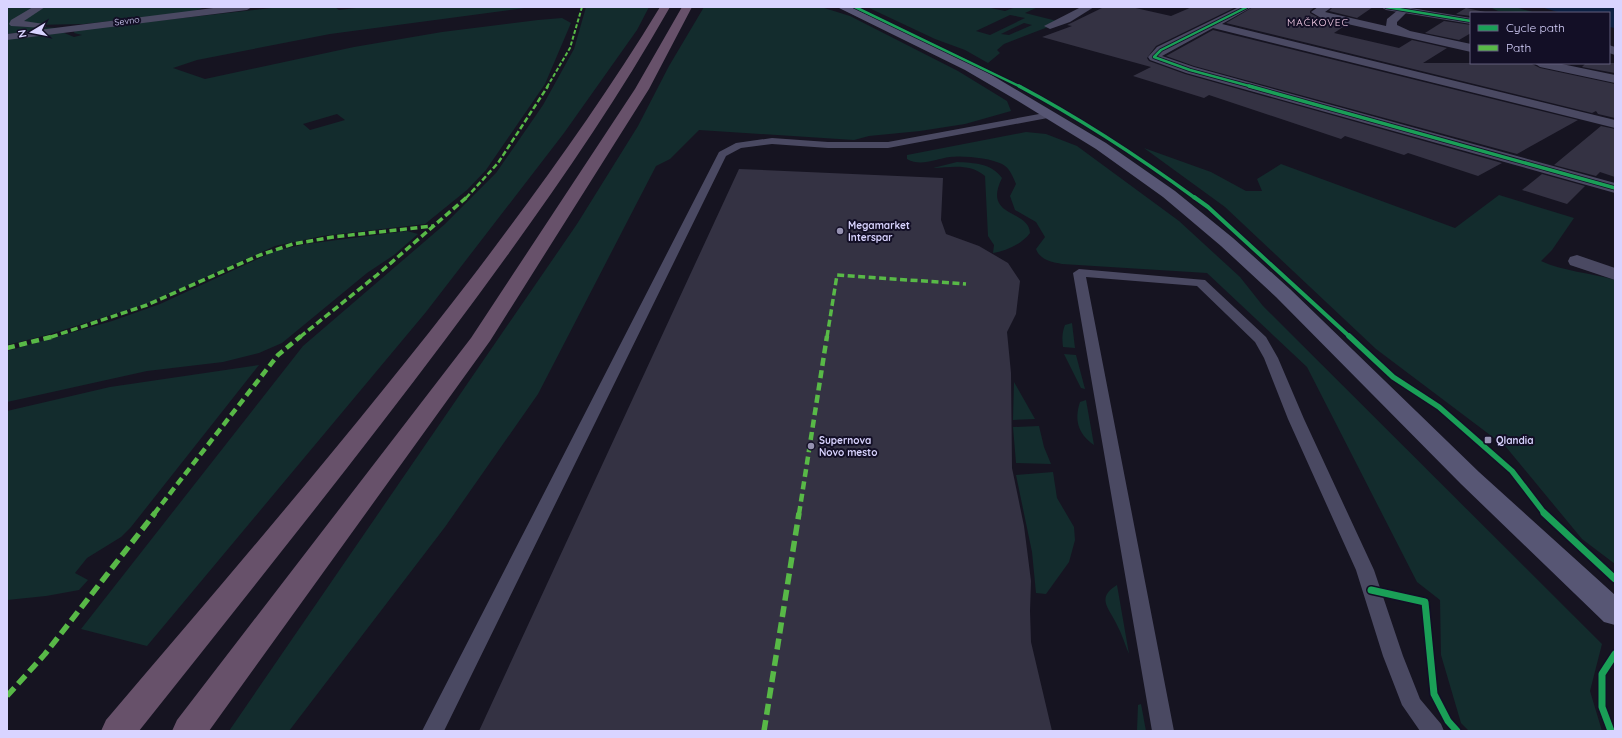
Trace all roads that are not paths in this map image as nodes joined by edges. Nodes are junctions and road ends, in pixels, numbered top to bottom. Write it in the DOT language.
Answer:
graph roads {
  1 [pos="40,7"];
  2 [pos="247,7"];
  3 [pos="665,7"];
  4 [pos="687,7"];
  5 [pos="842,7"];
  6 [pos="1089,7"];
  7 [pos="1247,7"];
  8 [pos="1327,7"];
  9 [pos="1386,7"];
  10 [pos="1400,9"];
  11 [pos="1470,21"];
  12 [pos="1213,25"];
  13 [pos="89,26"];
  14 [pos="1050,26"];
  15 [pos="1406,34"];
  16 [pos="7,37"];
  17 [pos="1470,48"];
  18 [pos="1545,64"];
  19 [pos="1615,79"];
  20 [pos="1050,115"];
  21 [pos="1615,124"];
  22 [pos="1615,188"];
  23 [pos="1577,261"];
  24 [pos="1615,274"];
  25 [pos="1615,613"];
  26 [pos="118,731"];
  27 [pos="189,731"];
  28 [pos="433,731"];
  29 [pos="1163,731"];
  30 [pos="1433,731"];
  1 -- 13 [label="street"];
  2 -- 13 [label="street, Sevno"];
  3 -- 26 [label="highway"];
  4 -- 27 [label="highway"];
  5 -- 20 [label="main road"];
  6 -- 14 [label="street"];
  7 -- 12 [label="street"];
  8 -- 15 [label="street"];
  9 -- 10 [label="street"];
  10 -- 11 [label="street"];
  10 -- 15 [label="street"];
  12 -- 21 [label="street"];
  12 -- 22 [label="street"];
  13 -- 16 [label="street, Sevno"];
  15 -- 17 [label="street"];
  18 -- 19 [label="street"];
  20 -- 25 [label="main road"];
  20 -- 28 [label="lane"];
  23 -- 24 [label="street"];
  29 -- 30 [label="lane"];
}
